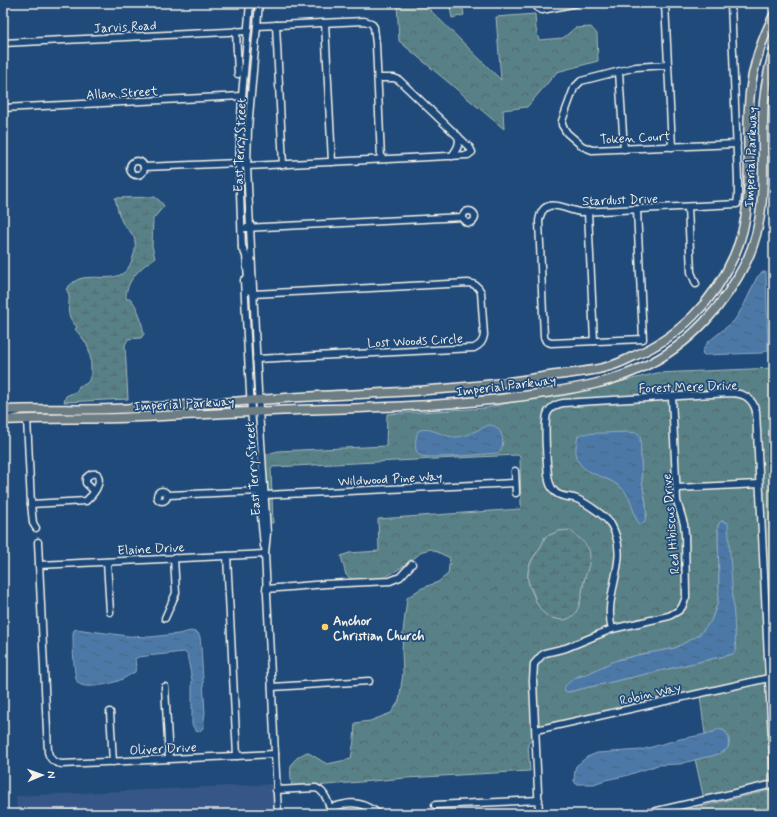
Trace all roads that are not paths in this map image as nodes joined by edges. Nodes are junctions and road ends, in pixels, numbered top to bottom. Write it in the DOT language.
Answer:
graph roads {
  1 [pos="250,3"];
  2 [pos="259,3"];
  3 [pos="577,3"];
  4 [pos="665,3"];
  5 [pos="730,3"];
  6 [pos="537,6"];
  7 [pos="774,15"];
  8 [pos="325,23"];
  9 [pos="276,25"];
  10 [pos="257,26"];
  11 [pos="248,31"];
  12 [pos="236,32"];
  13 [pos="3,43"];
  14 [pos="774,50"];
  15 [pos="668,65"];
  16 [pos="619,72"];
  17 [pos="238,74"];
  18 [pos="378,78"];
  19 [pos="242,96"];
  20 [pos="3,108"];
  21 [pos="458,136"];
  22 [pos="737,144"];
  23 [pos="672,147"];
  24 [pos="624,149"];
  25 [pos="452,156"];
  26 [pos="381,159"];
  27 [pos="332,162"];
  28 [pos="239,163"];
  29 [pos="283,165"];
  30 [pos="247,166"];
  31 [pos="144,167"];
  32 [pos="688,207"];
  33 [pos="637,210"];
  34 [pos="588,212"];
  35 [pos="463,217"];
  36 [pos="241,228"];
  37 [pos="249,228"];
  38 [pos="242,246"];
  39 [pos="696,284"];
  40 [pos="253,294"];
  41 [pos="594,341"];
  42 [pos="256,359"];
  43 [pos="672,397"];
  44 [pos="254,400"];
  45 [pos="24,409"];
  46 [pos="3,410"];
  47 [pos="255,411"];
  48 [pos="3,415"];
  49 [pos="27,418"];
  50 [pos="3,420"];
  51 [pos="515,471"];
  52 [pos="515,483"];
  53 [pos="759,484"];
  54 [pos="677,488"];
  55 [pos="94,491"];
  56 [pos="262,493"];
  57 [pos="516,494"];
  58 [pos="168,495"];
  59 [pos="31,504"];
  60 [pos="36,528"];
  61 [pos="38,542"];
  62 [pos="265,554"];
  63 [pos="227,556"];
  64 [pos="174,558"];
  65 [pos="107,562"];
  66 [pos="412,564"];
  67 [pos="39,565"];
  68 [pos="266,589"];
  69 [pos="110,612"];
  70 [pos="164,618"];
  71 [pos="612,629"];
  72 [pos="768,678"];
  73 [pos="369,681"];
  74 [pos="165,687"];
  75 [pos="272,687"];
  76 [pos="110,712"];
  77 [pos="536,730"];
  78 [pos="275,754"];
  79 [pos="236,756"];
  80 [pos="169,759"];
  81 [pos="113,762"];
  82 [pos="774,781"];
  83 [pos="774,784"];
  84 [pos="276,790"];
  85 [pos="539,800"];
  86 [pos="434,805"];
  87 [pos="330,811"];
  88 [pos="278,814"];
  89 [pos="378,814"];
  90 [pos="540,814"];
  91 [pos="644,814"];
  1 -- 11 [label="street"];
  2 -- 10 [label="street, East Terry Street"];
  3 -- 6 [label="street"];
  4 -- 15 [label="street"];
  5 -- 22 [label="street"];
  7 -- 44 [label="main road, Imperial Parkway"];
  8 -- 9 [label="street"];
  8 -- 18 [label="street"];
  8 -- 27 [label="street"];
  9 -- 10 [label="street"];
  9 -- 29 [label="street"];
  10 -- 30 [label="street, East Terry Street"];
  11 -- 12 [label="street, Jarvis Road"];
  11 -- 19 [label="street"];
  12 -- 13 [label="street, Jarvis Road"];
  12 -- 17 [label="street"];
  14 -- 47 [label="main road, Imperial Parkway"];
  15 -- 16 [label="street, Token Court"];
  15 -- 23 [label="street"];
  16 -- 24 [label="street"];
  16 -- 24 [label="street, Token Court"];
  18 -- 21 [label="street"];
  18 -- 26 [label="street"];
  19 -- 20 [label="street, Allan Street"];
  19 -- 28 [label="street"];
  21 -- 25 [label="street"];
  21 -- 25 [label="street"];
  22 -- 23 [label="street, Token Court"];
  22 -- 32 [label="street, Stardust Drive"];
  23 -- 24 [label="street, Token Court"];
  25 -- 26 [label="street"];
  26 -- 27 [label="street"];
  27 -- 29 [label="street"];
  28 -- 30 [label="street"];
  28 -- 31 [label="street"];
  28 -- 36 [label="street"];
  29 -- 30 [label="street"];
  30 -- 37 [label="street, East Terry Street"];
  32 -- 33 [label="street, Stardust Drive"];
  32 -- 39 [label="street"];
  33 -- 34 [label="street, Stardust Drive"];
  33 -- 41 [label="street"];
  34 -- 41 [label="street"];
  34 -- 41 [label="street, Stardust Drive"];
  35 -- 37 [label="street"];
  36 -- 37 [label="street"];
  36 -- 38 [label="street"];
  37 -- 40 [label="street, East Terry Street"];
  38 -- 40 [label="street"];
  38 -- 44 [label="street"];
  40 -- 42 [label="street, East Terry Street"];
  40 -- 42 [label="street, Lost Woods Circle"];
  42 -- 44 [label="street, East Terry Street"];
  43 -- 53 [label="street, Forest Mere Drive"];
  43 -- 54 [label="street, Red Hibiscus Drive"];
  43 -- 71 [label="street, Forest Mere Drive"];
  44 -- 45 [label="main road, Imperial Parkway"];
  44 -- 47 [label="street, East Terry Street"];
  45 -- 46 [label="main road, Imperial Parkway"];
  45 -- 48 [label="street, Imperial Parkway"];
  47 -- 49 [label="main road, Imperial Parkway"];
  47 -- 56 [label="street, East Terry Street"];
  49 -- 50 [label="main road, Imperial Parkway"];
  49 -- 59 [label="street"];
  51 -- 52 [label="street"];
  52 -- 56 [label="street, Wildwood Pine Way"];
  52 -- 57 [label="street"];
  53 -- 54 [label="street"];
  53 -- 72 [label="street, Forest Mere Drive"];
  54 -- 71 [label="street, Red Hibiscus Drive"];
  55 -- 59 [label="street"];
  56 -- 58 [label="street, Wildwood Pine Way"];
  56 -- 62 [label="street, East Terry Street"];
  59 -- 60 [label="street"];
  61 -- 67 [label="street"];
  62 -- 63 [label="street, Elaine Drive"];
  62 -- 68 [label="street"];
  63 -- 64 [label="street, Elaine Drive"];
  63 -- 79 [label="street"];
  64 -- 65 [label="street, Elaine Drive"];
  64 -- 70 [label="street"];
  65 -- 67 [label="street, Elaine Drive"];
  65 -- 69 [label="street"];
  66 -- 68 [label="street"];
  67 -- 81 [label="street, Oliver Drive"];
  68 -- 75 [label="street"];
  71 -- 77 [label="street, Red Hibiscus Drive"];
  72 -- 77 [label="street, Robin Way"];
  72 -- 82 [label="street, Forest Mere Drive"];
  73 -- 75 [label="street"];
  74 -- 80 [label="street"];
  75 -- 78 [label="street"];
  76 -- 81 [label="street"];
  77 -- 85 [label="street, Red Hibiscus Drive"];
  78 -- 79 [label="street, Oliver Drive"];
  78 -- 84 [label="street"];
  79 -- 80 [label="street, Oliver Drive"];
  80 -- 81 [label="street, Oliver Drive"];
  83 -- 91 [label="street"];
  84 -- 87 [label="street"];
  84 -- 88 [label="street"];
  85 -- 86 [label="street"];
  85 -- 90 [label="street, Red Hibiscus Drive"];
  87 -- 89 [label="street"];
}
